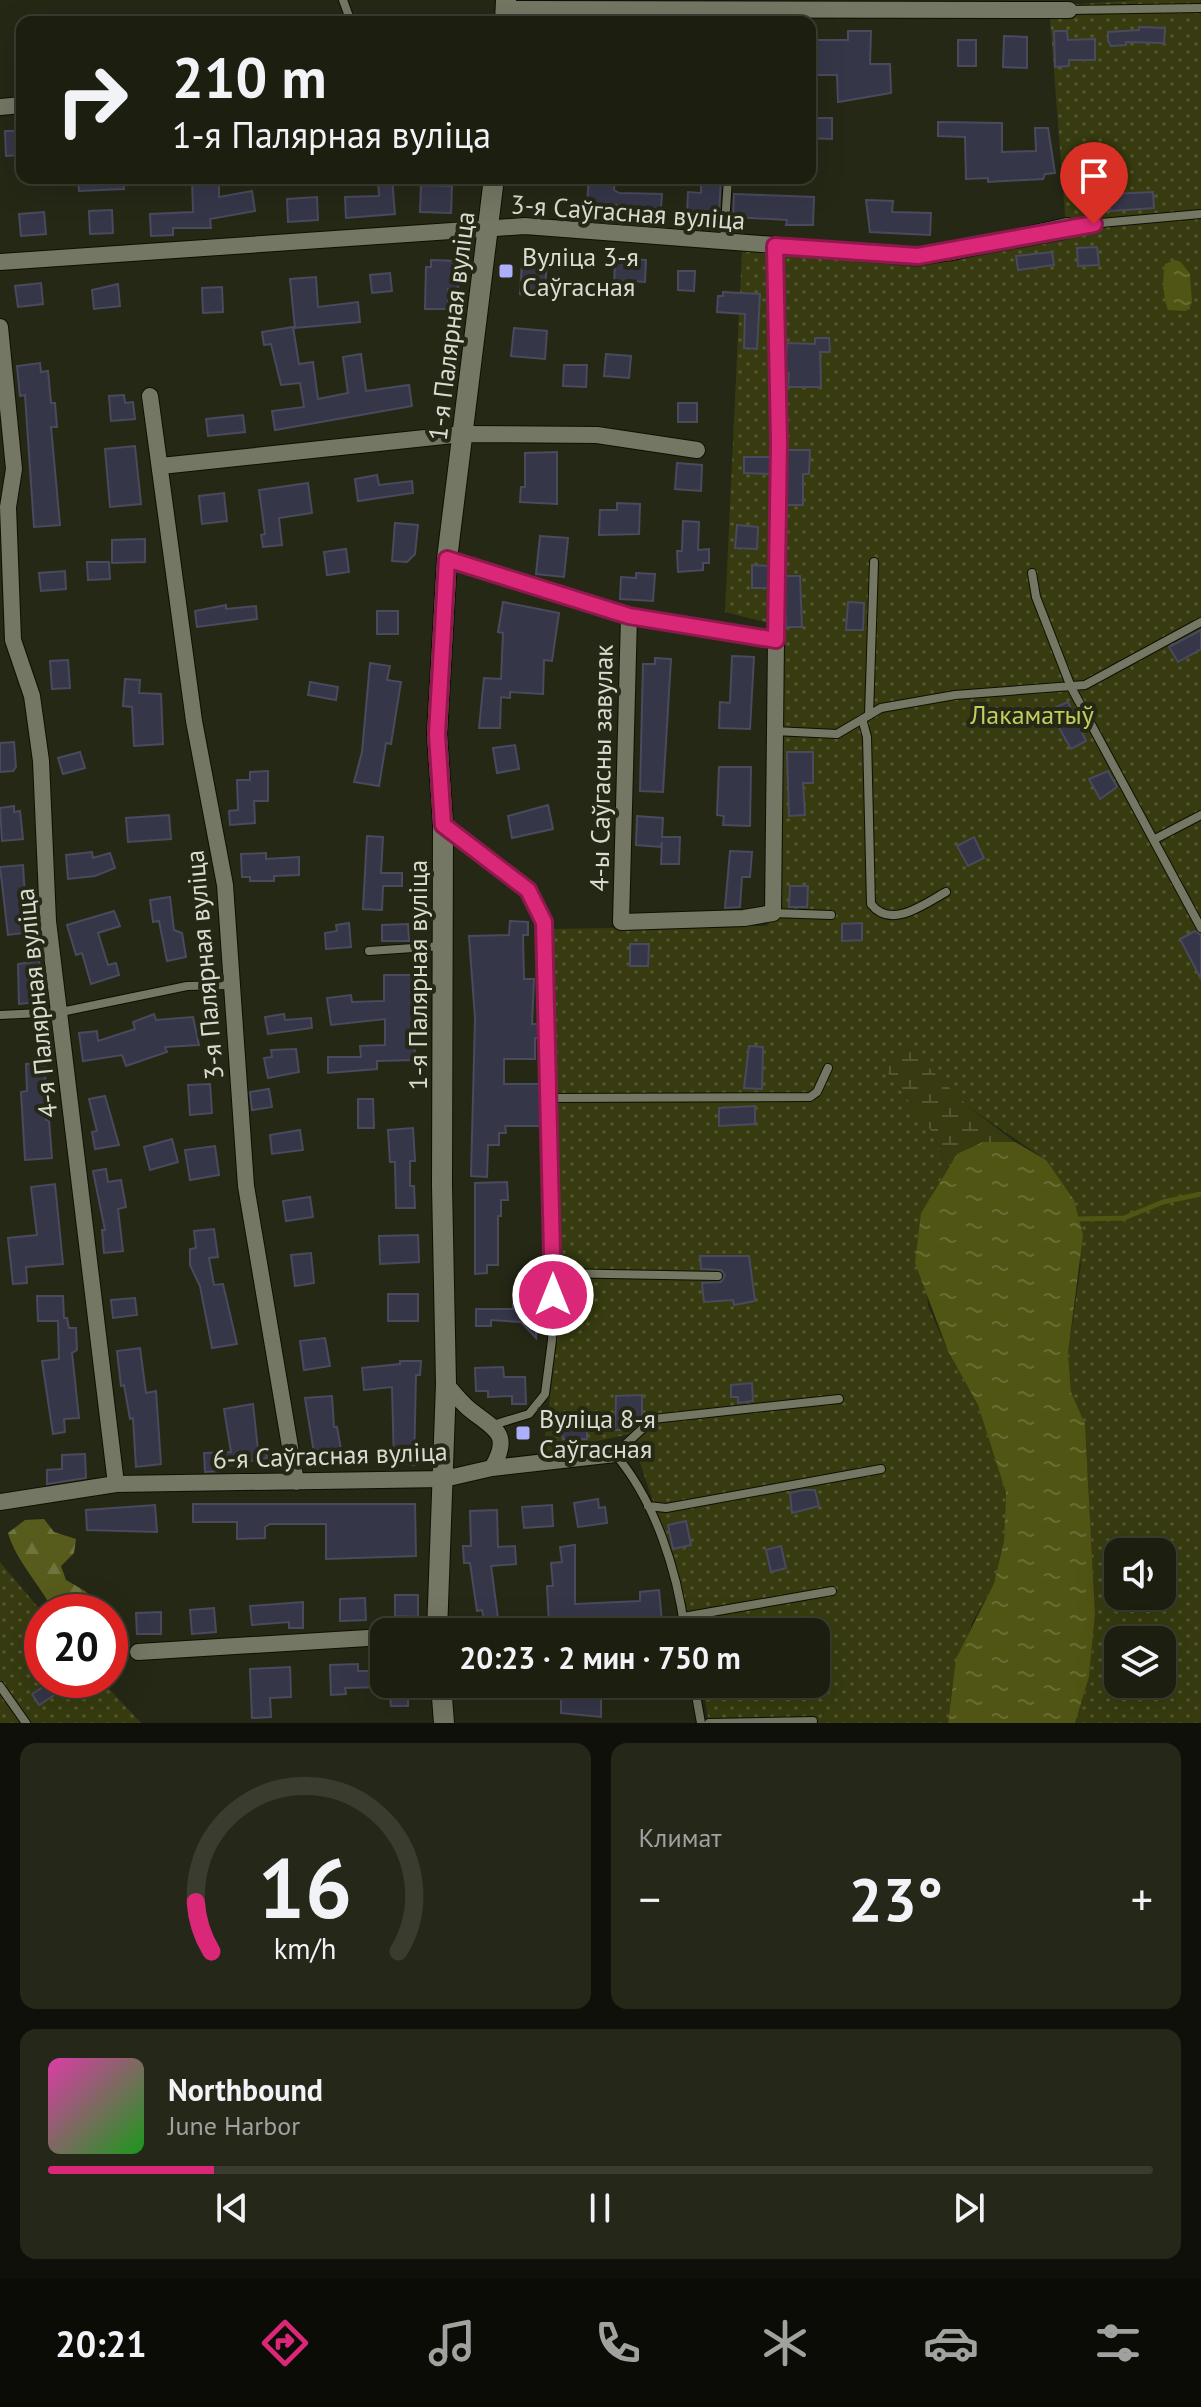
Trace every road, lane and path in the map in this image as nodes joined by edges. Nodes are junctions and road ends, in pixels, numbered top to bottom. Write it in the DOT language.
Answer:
graph roads {
  1 [pos="1201,8"];
  2 [pos="506,10"];
  3 [pos="1069,10"];
  4 [pos="494,184"];
  5 [pos="728,184"];
  6 [pos="1201,214"];
  7 [pos="1067,226"];
  8 [pos="491,228"];
  9 [pos="724,242"];
  10 [pos="775,246"];
  11 [pos="0,262"];
  12 [pos="0,327"];
  13 [pos="150,396"];
  14 [pos="463,434"];
  15 [pos="697,450"];
  16 [pos="161,466"];
  17 [pos="447,559"];
  18 [pos="874,562"];
  19 [pos="1032,573"];
  20 [pos="629,616"];
  21 [pos="1201,622"];
  22 [pos="776,640"];
  23 [pos="1071,687"];
  24 [pos="866,718"];
  25 [pos="774,731"];
  26 [pos="1201,815"];
  27 [pos="443,825"];
  28 [pos="1155,839"];
  29 [pos="946,892"];
  30 [pos="773,913"];
  31 [pos="831,915"];
  32 [pos="1201,927"];
  33 [pos="444,946"];
  34 [pos="369,951"];
  35 [pos="230,985"];
  36 [pos="61,1012"];
  37 [pos="0,1015"];
  38 [pos="828,1068"];
  39 [pos="546,1098"];
  40 [pos="554,1273"];
  41 [pos="718,1276"];
  42 [pos="446,1384"];
  43 [pos="839,1399"];
  44 [pos="493,1425"];
  45 [pos="615,1454"];
  46 [pos="492,1468"];
  47 [pos="881,1469"];
  48 [pos="444,1479"];
  49 [pos="296,1482"];
  50 [pos="116,1484"];
  51 [pos="0,1502"];
  52 [pos="648,1506"];
  53 [pos="832,1591"];
  54 [pos="438,1618"];
  55 [pos="681,1618"];
  56 [pos="723,1618"];
  57 [pos="370,1638"];
  58 [pos="138,1652"];
  59 [pos="0,1686"];
  60 [pos="442,1698"];
  61 [pos="697,1698"];
  62 [pos="813,1721"];
  63 [pos="26,1723"];
  64 [pos="444,1723"];
  65 [pos="701,1723"];
  66 [pos="709,1723"];
  1 -- 3 [label="lane"];
  2 -- 3 [label="street"];
  4 -- 8 [label="street, 1-я Палярная вуліца"];
  5 -- 9 [label="lane"];
  6 -- 7 [label="lane, 3-я Саўгасная вуліца"];
  7 -- 10 [label="street, 3-я Саўгасная вуліца"];
  8 -- 9 [label="street, 3-я Саўгасная вуліца"];
  8 -- 11 [label="street, 3-я Саўгасная вуліца"];
  8 -- 14 [label="street, 1-я Палярная вуліца"];
  9 -- 10 [label="street, 3-я Саўгасная вуліца"];
  10 -- 22 [label="lane"];
  12 -- 36 [label="street, 4-я Палярная вуліца"];
  13 -- 16 [label="street, 3-я Палярная вуліца"];
  14 -- 15 [label="street"];
  14 -- 16 [label="street"];
  14 -- 17 [label="street, 1-я Палярная вуліца"];
  16 -- 35 [label="street, 3-я Палярная вуліца"];
  17 -- 20 [label="street, 4-ы Саўгасны завулак"];
  17 -- 27 [label="street, 1-я Палярная вуліца"];
  18 -- 24 [label="lane"];
  19 -- 23 [label="lane"];
  20 -- 22 [label="street, 4-ы Саўгасны завулак"];
  20 -- 30 [label="street, 4-ы Саўгасны завулак"];
  21 -- 23 [label="lane"];
  22 -- 25 [label="street"];
  23 -- 24 [label="lane"];
  23 -- 28 [label="lane"];
  24 -- 25 [label="lane"];
  24 -- 29 [label="lane"];
  25 -- 30 [label="street"];
  26 -- 28 [label="lane"];
  27 -- 33 [label="street, 1-я Палярная вуліца"];
  27 -- 39 [label="lane"];
  28 -- 32 [label="lane"];
  30 -- 31 [label="lane"];
  33 -- 34 [label="lane"];
  33 -- 42 [label="street, 1-я Палярная вуліца"];
  35 -- 36 [label="lane"];
  35 -- 49 [label="street, 3-я Палярная вуліца"];
  36 -- 37 [label="lane"];
  36 -- 50 [label="street, 4-я Палярная вуліца"];
  38 -- 39 [label="lane"];
  39 -- 40 [label="lane"];
  40 -- 41 [label="lane"];
  40 -- 44 [label="lane"];
  42 -- 44 [label="street"];
  42 -- 48 [label="street, 1-я Палярная вуліца"];
  43 -- 45 [label="lane"];
  44 -- 46 [label="street"];
  45 -- 46 [label="street, 6-я Саўгасная вуліца"];
  45 -- 52 [label="lane"];
  46 -- 48 [label="street, 6-я Саўгасная вуліца"];
  47 -- 52 [label="lane"];
  48 -- 49 [label="street, 6-я Саўгасная вуліца"];
  48 -- 54 [label="street, 1-я Палярная вуліца"];
  49 -- 50 [label="street, 6-я Саўгасная вуліца"];
  50 -- 51 [label="street, 6-я Саўгасная вуліца"];
  52 -- 55 [label="lane"];
  53 -- 56 [label="lane"];
  57 -- 58 [label="street"];
  59 -- 63 [label="lane"];
  60 -- 64 [label="street"];
  61 -- 65 [label="lane"];
  62 -- 66 [label="lane"];
}
